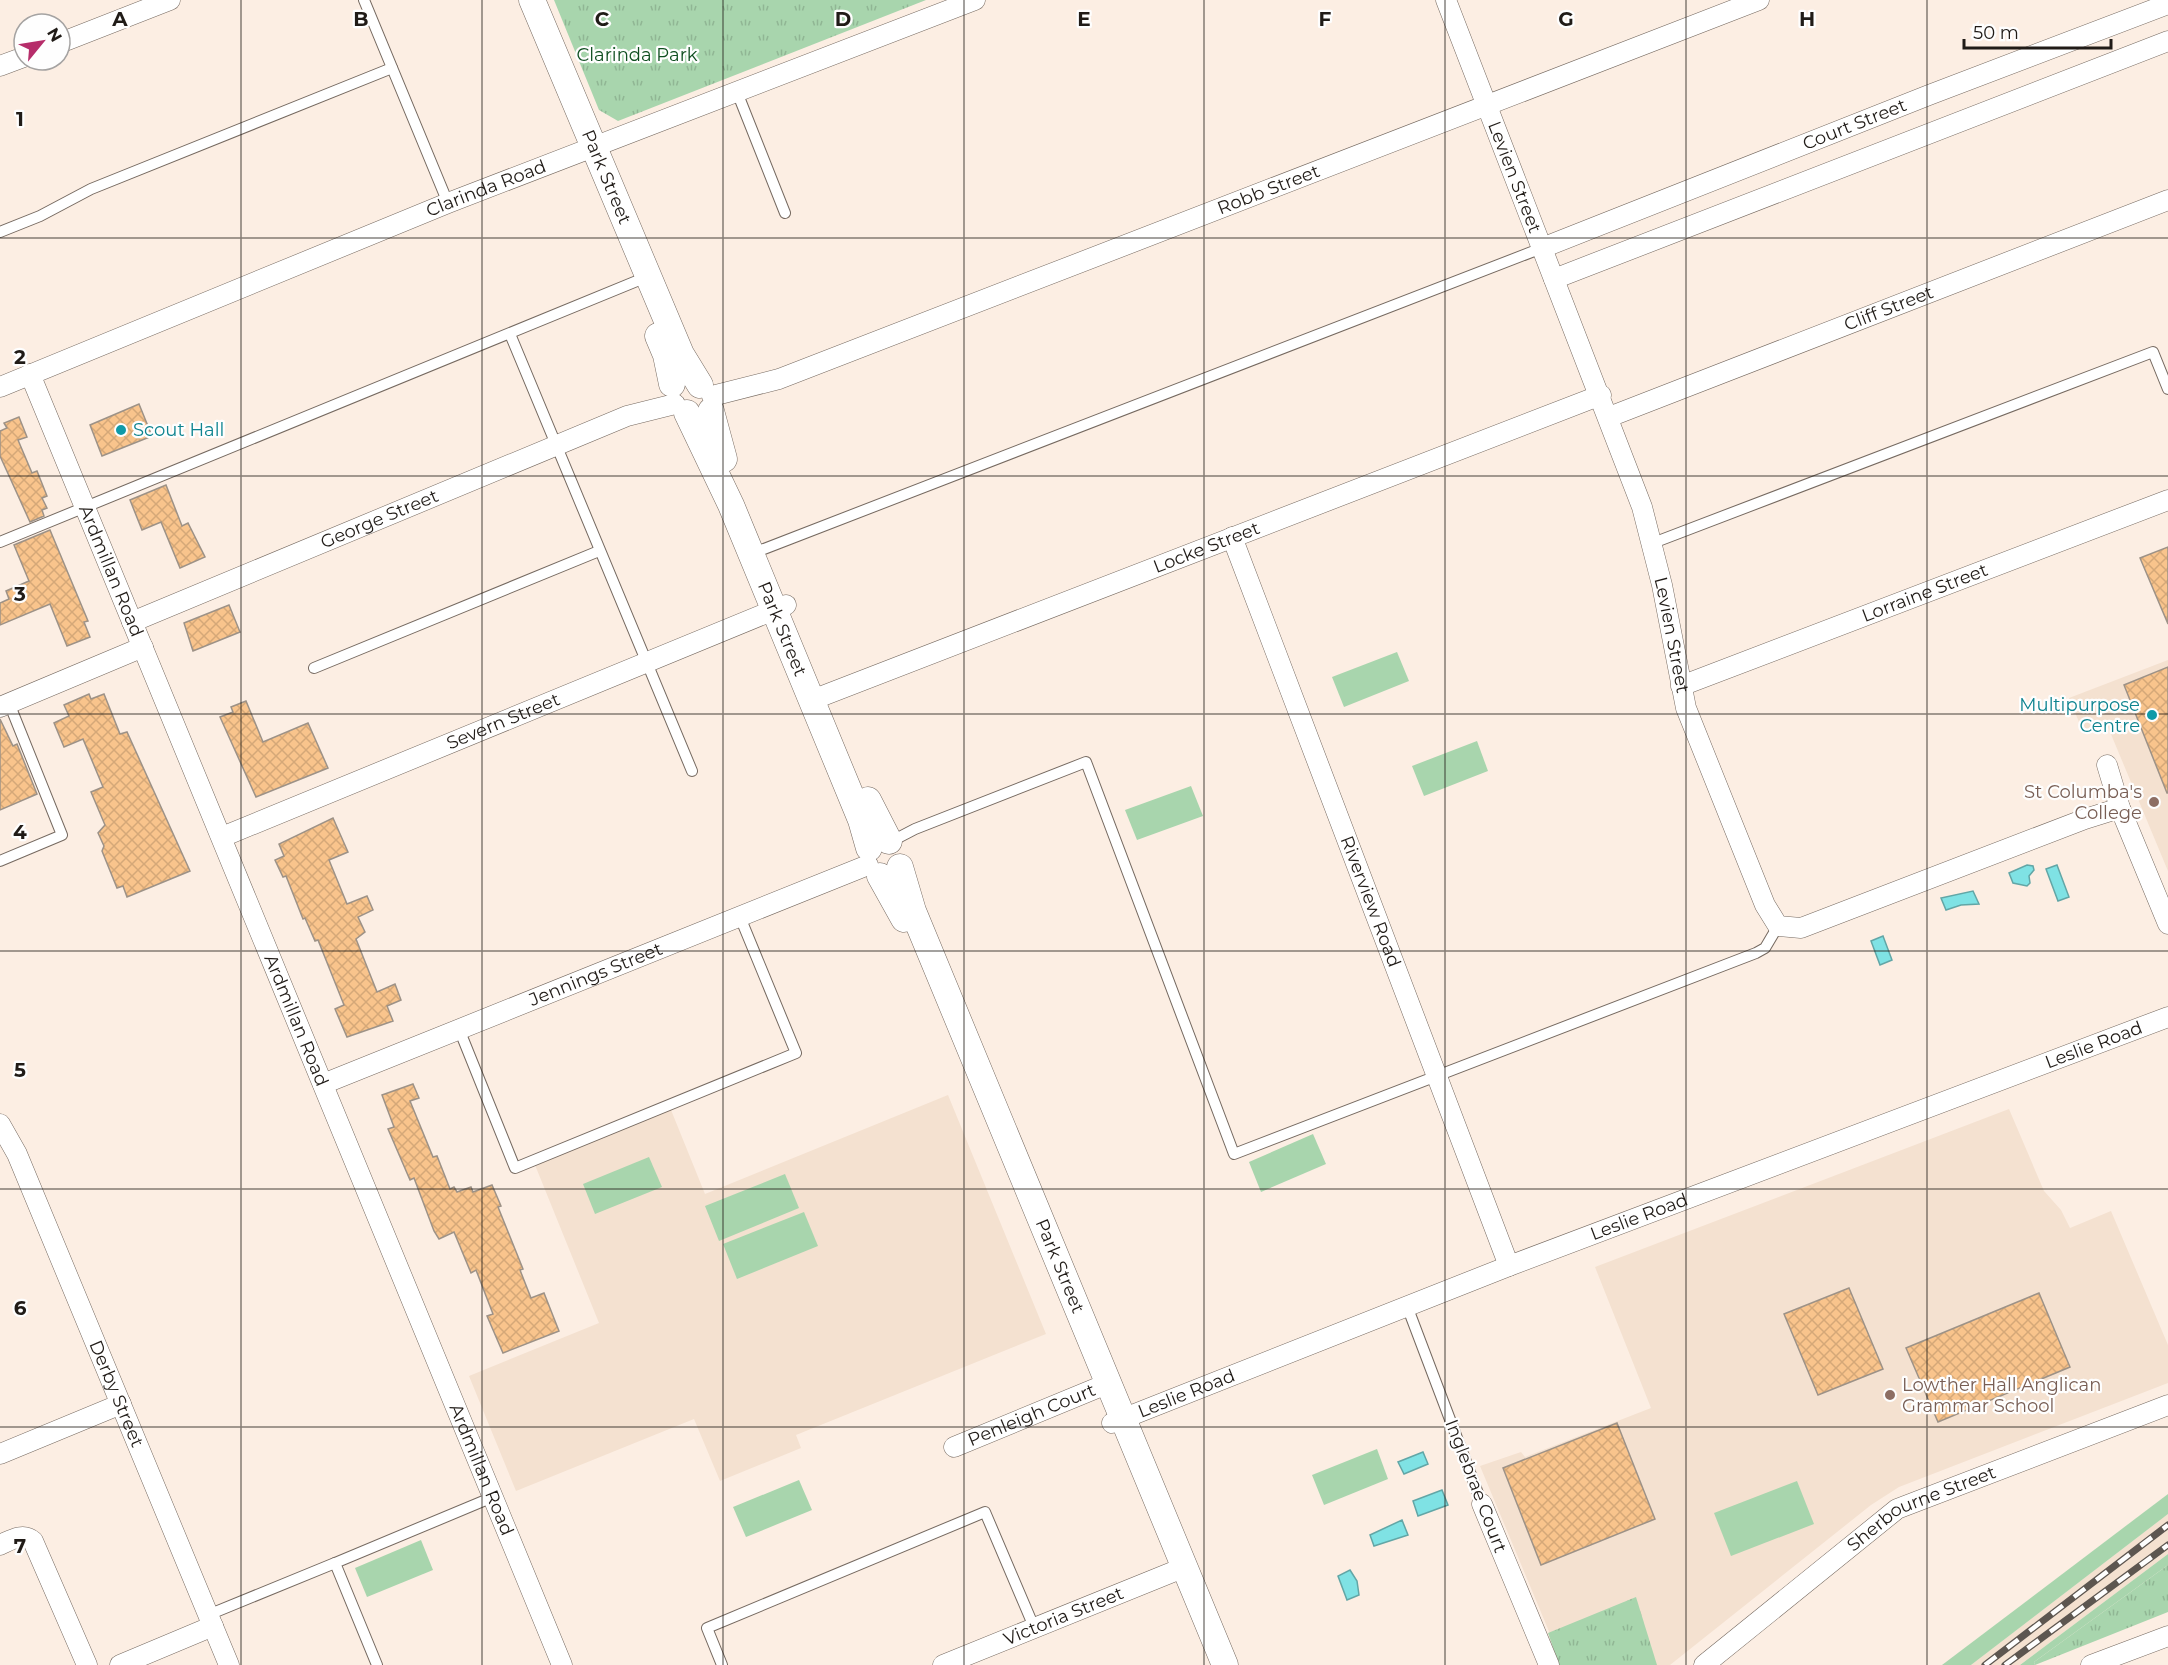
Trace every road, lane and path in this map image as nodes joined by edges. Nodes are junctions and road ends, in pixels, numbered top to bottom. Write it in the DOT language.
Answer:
graph roads {
  1 [pos="170,0"];
  2 [pos="364,0"];
  3 [pos="519,0"];
  4 [pos="532,0"];
  5 [pos="975,0"];
  6 [pos="1446,0"];
  7 [pos="1759,0"];
  8 [pos="2168,4"];
  9 [pos="72,38"];
  10 [pos="2168,41"];
  11 [pos="392,68"];
  12 [pos="736,92"];
  13 [pos="1487,104"];
  14 [pos="588,148"];
  15 [pos="2168,200"];
  16 [pos="448,203"];
  17 [pos="785,213"];
  18 [pos="0,232"];
  19 [pos="1542,248"];
  20 [pos="642,279"];
  21 [pos="1554,279"];
  22 [pos="510,334"];
  23 [pos="30,375"];
  24 [pos="0,387"];
  25 [pos="2168,389"];
  26 [pos="1601,395"];
  27 [pos="692,399"];
  28 [pos="1608,417"];
  29 [pos="557,444"];
  30 [pos="2168,500"];
  31 [pos="85,507"];
  32 [pos="1232,537"];
  33 [pos="0,542"];
  34 [pos="1653,543"];
  35 [pos="599,551"];
  36 [pos="757,552"];
  37 [pos="780,607"];
  38 [pos="132,622"];
  39 [pos="143,647"];
  40 [pos="647,663"];
  41 [pos="314,668"];
  42 [pos="1681,686"];
  43 [pos="818,698"];
  44 [pos="4,705"];
  45 [pos="2106,765"];
  46 [pos="692,771"];
  47 [pos="2120,808"];
  48 [pos="222,837"];
  49 [pos="883,856"];
  50 [pos="0,861"];
  51 [pos="740,917"];
  52 [pos="2168,924"];
  53 [pos="1778,926"];
  54 [pos="2168,1017"];
  55 [pos="459,1029"];
  56 [pos="1437,1077"];
  57 [pos="323,1084"];
  58 [pos="0,1124"];
  59 [pos="1509,1266"];
  60 [pos="1407,1306"];
  61 [pos="1104,1386"];
  62 [pos="121,1404"];
  63 [pos="2168,1405"];
  64 [pos="1118,1421"];
  65 [pos="954,1447"];
  66 [pos="0,1454"];
  67 [pos="493,1497"];
  68 [pos="1482,1504"];
  69 [pos="0,1545"];
  70 [pos="335,1563"];
  71 [pos="1179,1569"];
  72 [pos="210,1621"];
  73 [pos="1034,1628"];
  74 [pos="2168,1636"];
  75 [pos="87,1665"];
  76 [pos="120,1665"];
  77 [pos="229,1665"];
  78 [pos="377,1665"];
  79 [pos="562,1665"];
  80 [pos="722,1665"];
  81 [pos="943,1665"];
  82 [pos="1212,1665"];
  83 [pos="1225,1665"];
  84 [pos="1549,1665"];
  85 [pos="1704,1665"];
  86 [pos="2091,1665"];
  1 -- 9 [label="street"];
  2 -- 11 [label="lane"];
  3 -- 14 [label="street, Park Street"];
  4 -- 14 [label="street, Park Street"];
  5 -- 12 [label="street, Clarinda Road"];
  6 -- 13 [label="street, Levien Street"];
  7 -- 13 [label="street, Robb Street"];
  8 -- 19 [label="street, Court Street"];
  10 -- 21 [label="street, Court Street"];
  11 -- 16 [label="lane"];
  11 -- 18 [label="lane"];
  12 -- 14 [label="street, Clarinda Road"];
  12 -- 17 [label="lane"];
  13 -- 19 [label="street, Levien Street"];
  13 -- 27 [label="street, Robb Street"];
  14 -- 16 [label="street, Clarinda Road"];
  14 -- 20 [label="street, Park Street"];
  15 -- 28 [label="street, Cliff Street"];
  16 -- 23 [label="street, Clarinda Road"];
  19 -- 21 [label="street, Levien Street"];
  19 -- 36 [label="lane"];
  20 -- 22 [label="lane"];
  20 -- 27 [label="street, Park Street"];
  21 -- 26 [label="street, Levien Street"];
  22 -- 29 [label="lane"];
  22 -- 31 [label="lane"];
  23 -- 24 [label="street, Clarinda Road"];
  23 -- 31 [label="street, Ardmillan Road"];
  25 -- 34 [label="lane"];
  26 -- 28 [label="street, Levien Street"];
  26 -- 32 [label="street, Locke Street"];
  27 -- 29 [label="street, George Street"];
  27 -- 36 [label="street, Park Street"];
  28 -- 34 [label="street, Levien Street"];
  29 -- 35 [label="lane"];
  29 -- 38 [label="street, George Street"];
  30 -- 42 [label="street, Lorraine Street"];
  31 -- 33 [label="lane"];
  31 -- 38 [label="street, Ardmillan Road"];
  32 -- 43 [label="street, Locke Street"];
  32 -- 56 [label="street, Riverview Road"];
  34 -- 42 [label="street, Levien Street"];
  35 -- 40 [label="lane"];
  35 -- 41 [label="lane"];
  36 -- 37 [label="street, Park Street"];
  37 -- 40 [label="street, Severn Street"];
  37 -- 43 [label="street, Park Street"];
  38 -- 39 [label="street, Ardmillan Road"];
  39 -- 44 [label="street"];
  39 -- 48 [label="street, Ardmillan Road"];
  40 -- 46 [label="lane"];
  40 -- 48 [label="street, Severn Street"];
  42 -- 53 [label="street, Levien Street"];
  43 -- 49 [label="street, Park Street"];
  44 -- 50 [label="lane"];
  45 -- 47 [label="street"];
  47 -- 52 [label="street"];
  47 -- 53 [label="street"];
  48 -- 57 [label="street, Ardmillan Road"];
  49 -- 51 [label="street, Jennings Street"];
  49 -- 56 [label="lane"];
  49 -- 61 [label="street, Park Street"];
  51 -- 55 [label="street, Jennings Street"];
  51 -- 55 [label="lane"];
  53 -- 56 [label="lane"];
  54 -- 59 [label="street, Leslie Road"];
  55 -- 57 [label="street, Jennings Street"];
  56 -- 59 [label="street, Riverview Road"];
  57 -- 67 [label="street, Ardmillan Road"];
  58 -- 62 [label="street, Derby Street"];
  59 -- 60 [label="street, Leslie Road"];
  60 -- 64 [label="street, Leslie Road"];
  60 -- 68 [label="lane, Inglebrae Court"];
  61 -- 64 [label="street, Park Street"];
  61 -- 65 [label="street, Penleigh Court"];
  62 -- 66 [label="street"];
  62 -- 72 [label="street, Derby Street"];
  63 -- 85 [label="street, Sherbourne Street"];
  64 -- 71 [label="street, Park Street"];
  67 -- 70 [label="lane"];
  67 -- 79 [label="street, Ardmillan Road"];
  68 -- 84 [label="street, Inglebrae Court"];
  69 -- 75 [label="street"];
  70 -- 72 [label="lane"];
  70 -- 78 [label="lane"];
  71 -- 73 [label="street, Victoria Street"];
  71 -- 82 [label="street, Park Street"];
  71 -- 83 [label="street, Park Street"];
  72 -- 76 [label="street"];
  72 -- 77 [label="street, Derby Street"];
  73 -- 80 [label="lane"];
  73 -- 81 [label="street, Victoria Street"];
  74 -- 86 [label="street"];
}
